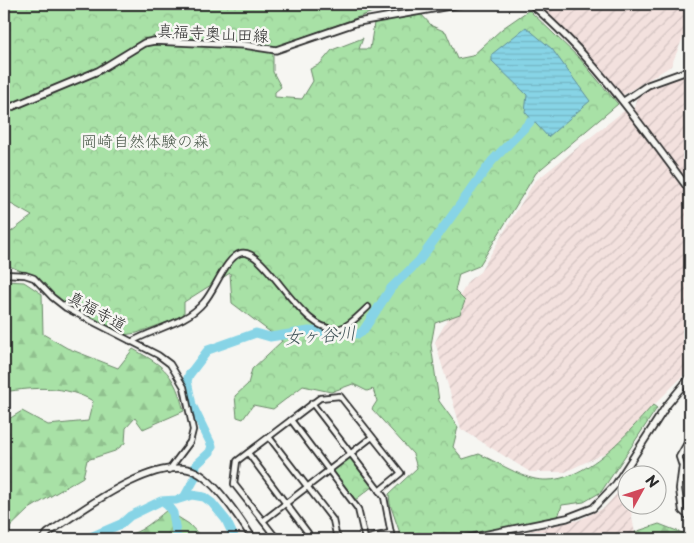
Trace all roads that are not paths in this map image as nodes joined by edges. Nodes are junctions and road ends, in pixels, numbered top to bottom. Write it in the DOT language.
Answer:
graph roads {
  1 [pos="461,4"];
  2 [pos="531,4"];
  3 [pos="690,70"];
  4 [pos="624,101"];
  5 [pos="4,110"];
  6 [pos="690,191"];
  7 [pos="4,274"];
  8 [pos="368,307"];
  9 [pos="131,342"];
  10 [pos="690,377"];
  11 [pos="312,403"];
  12 [pos="291,420"];
  13 [pos="270,437"];
  14 [pos="372,437"];
  15 [pos="690,438"];
  16 [pos="248,453"];
  17 [pos="350,454"];
  18 [pos="168,471"];
  19 [pos="329,471"];
  20 [pos="308,487"];
  21 [pos="379,491"];
  22 [pos="286,503"];
  23 [pos="690,518"];
  24 [pos="263,521"];
  25 [pos="390,533"];
  26 [pos="43,539"];
  27 [pos="253,539"];
  28 [pos="277,539"];
  29 [pos="309,539"];
  30 [pos="337,539"];
  31 [pos="365,539"];
  32 [pos="392,539"];
  33 [pos="464,539"];
  1 -- 5 [label="street, 真福寺奥山田線"];
  2 -- 4 [label="street"];
  3 -- 4 [label="street"];
  4 -- 6 [label="street"];
  7 -- 9 [label="street, 真福寺道"];
  8 -- 9 [label="street"];
  9 -- 18 [label="street, 真福寺道"];
  10 -- 33 [label="street"];
  11 -- 12 [label="street"];
  11 -- 14 [label="street"];
  11 -- 17 [label="street"];
  12 -- 13 [label="street"];
  12 -- 19 [label="street"];
  13 -- 16 [label="street"];
  13 -- 20 [label="street"];
  14 -- 17 [label="street"];
  14 -- 21 [label="street"];
  15 -- 23 [label="street"];
  16 -- 22 [label="street"];
  16 -- 24 [label="street"];
  17 -- 19 [label="street"];
  17 -- 21 [label="street"];
  18 -- 26 [label="street"];
  18 -- 27 [label="street"];
  19 -- 20 [label="street"];
  19 -- 31 [label="street"];
  20 -- 22 [label="street"];
  20 -- 30 [label="street"];
  21 -- 25 [label="street"];
  22 -- 24 [label="street"];
  22 -- 29 [label="street"];
  24 -- 28 [label="street"];
  25 -- 31 [label="street"];
  25 -- 32 [label="street"];
}
